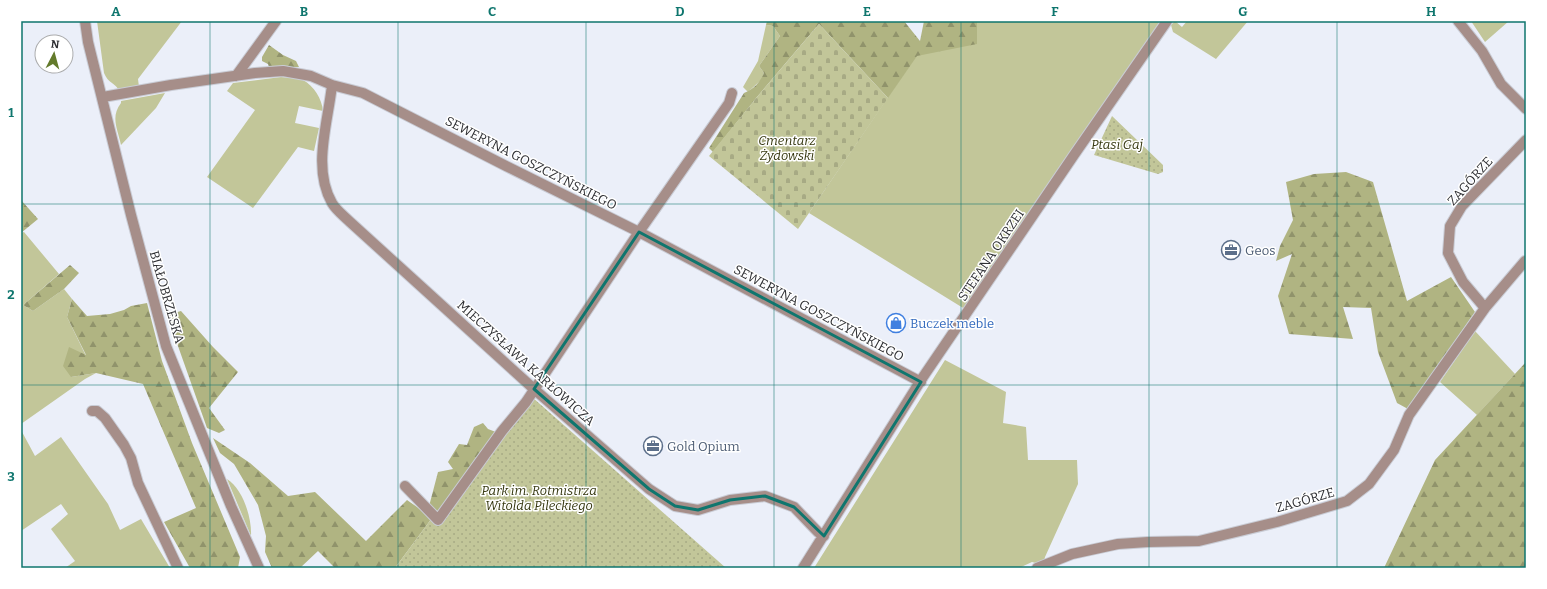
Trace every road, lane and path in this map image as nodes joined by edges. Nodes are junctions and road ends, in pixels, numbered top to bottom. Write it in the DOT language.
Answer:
graph roads {
  1 [pos="85,21"];
  2 [pos="276,21"];
  3 [pos="1167,21"];
  4 [pos="1458,21"];
  5 [pos="236,76"];
  6 [pos="332,85"];
  7 [pos="732,93"];
  8 [pos="103,98"];
  9 [pos="1526,109"];
  10 [pos="1526,140"];
  11 [pos="639,232"];
  12 [pos="1526,261"];
  13 [pos="1485,308"];
  14 [pos="921,382"];
  15 [pos="534,389"];
  16 [pos="92,411"];
  17 [pos="405,486"];
  18 [pos="824,536"];
  19 [pos="178,568"];
  20 [pos="259,568"];
  21 [pos="803,568"];
  22 [pos="1037,568"];
  1 -- 8 [label="street, BIAŁOBRZESKA"];
  2 -- 5 [label="street"];
  3 -- 14 [label="street, STEFANA OKRZEI"];
  4 -- 9 [label="street"];
  5 -- 6 [label="street, SEWERYNA GOSZCZYŃSKIEGO"];
  5 -- 8 [label="street, SEWERYNA GOSZCZYŃSKIEGO"];
  6 -- 11 [label="street, SEWERYNA GOSZCZYŃSKIEGO"];
  6 -- 15 [label="street, MIECZYSŁAWA KARŁOWICZA"];
  7 -- 11 [label="street"];
  8 -- 20 [label="street, BIAŁOBRZESKA"];
  10 -- 13 [label="street, ZAGÓRZE"];
  11 -- 14 [label="street, SEWERYNA GOSZCZYŃSKIEGO"];
  11 -- 15 [label="street"];
  12 -- 13 [label="street, ZAGÓRZE"];
  13 -- 22 [label="street, ZAGÓRZE"];
  14 -- 18 [label="street, STEFANA OKRZEI"];
  15 -- 17 [label="street"];
  15 -- 18 [label="street, MIECZYSŁAWA KARŁOWICZA"];
  16 -- 19 [label="street"];
  18 -- 21 [label="street, STEFANA OKRZEI"];
}
